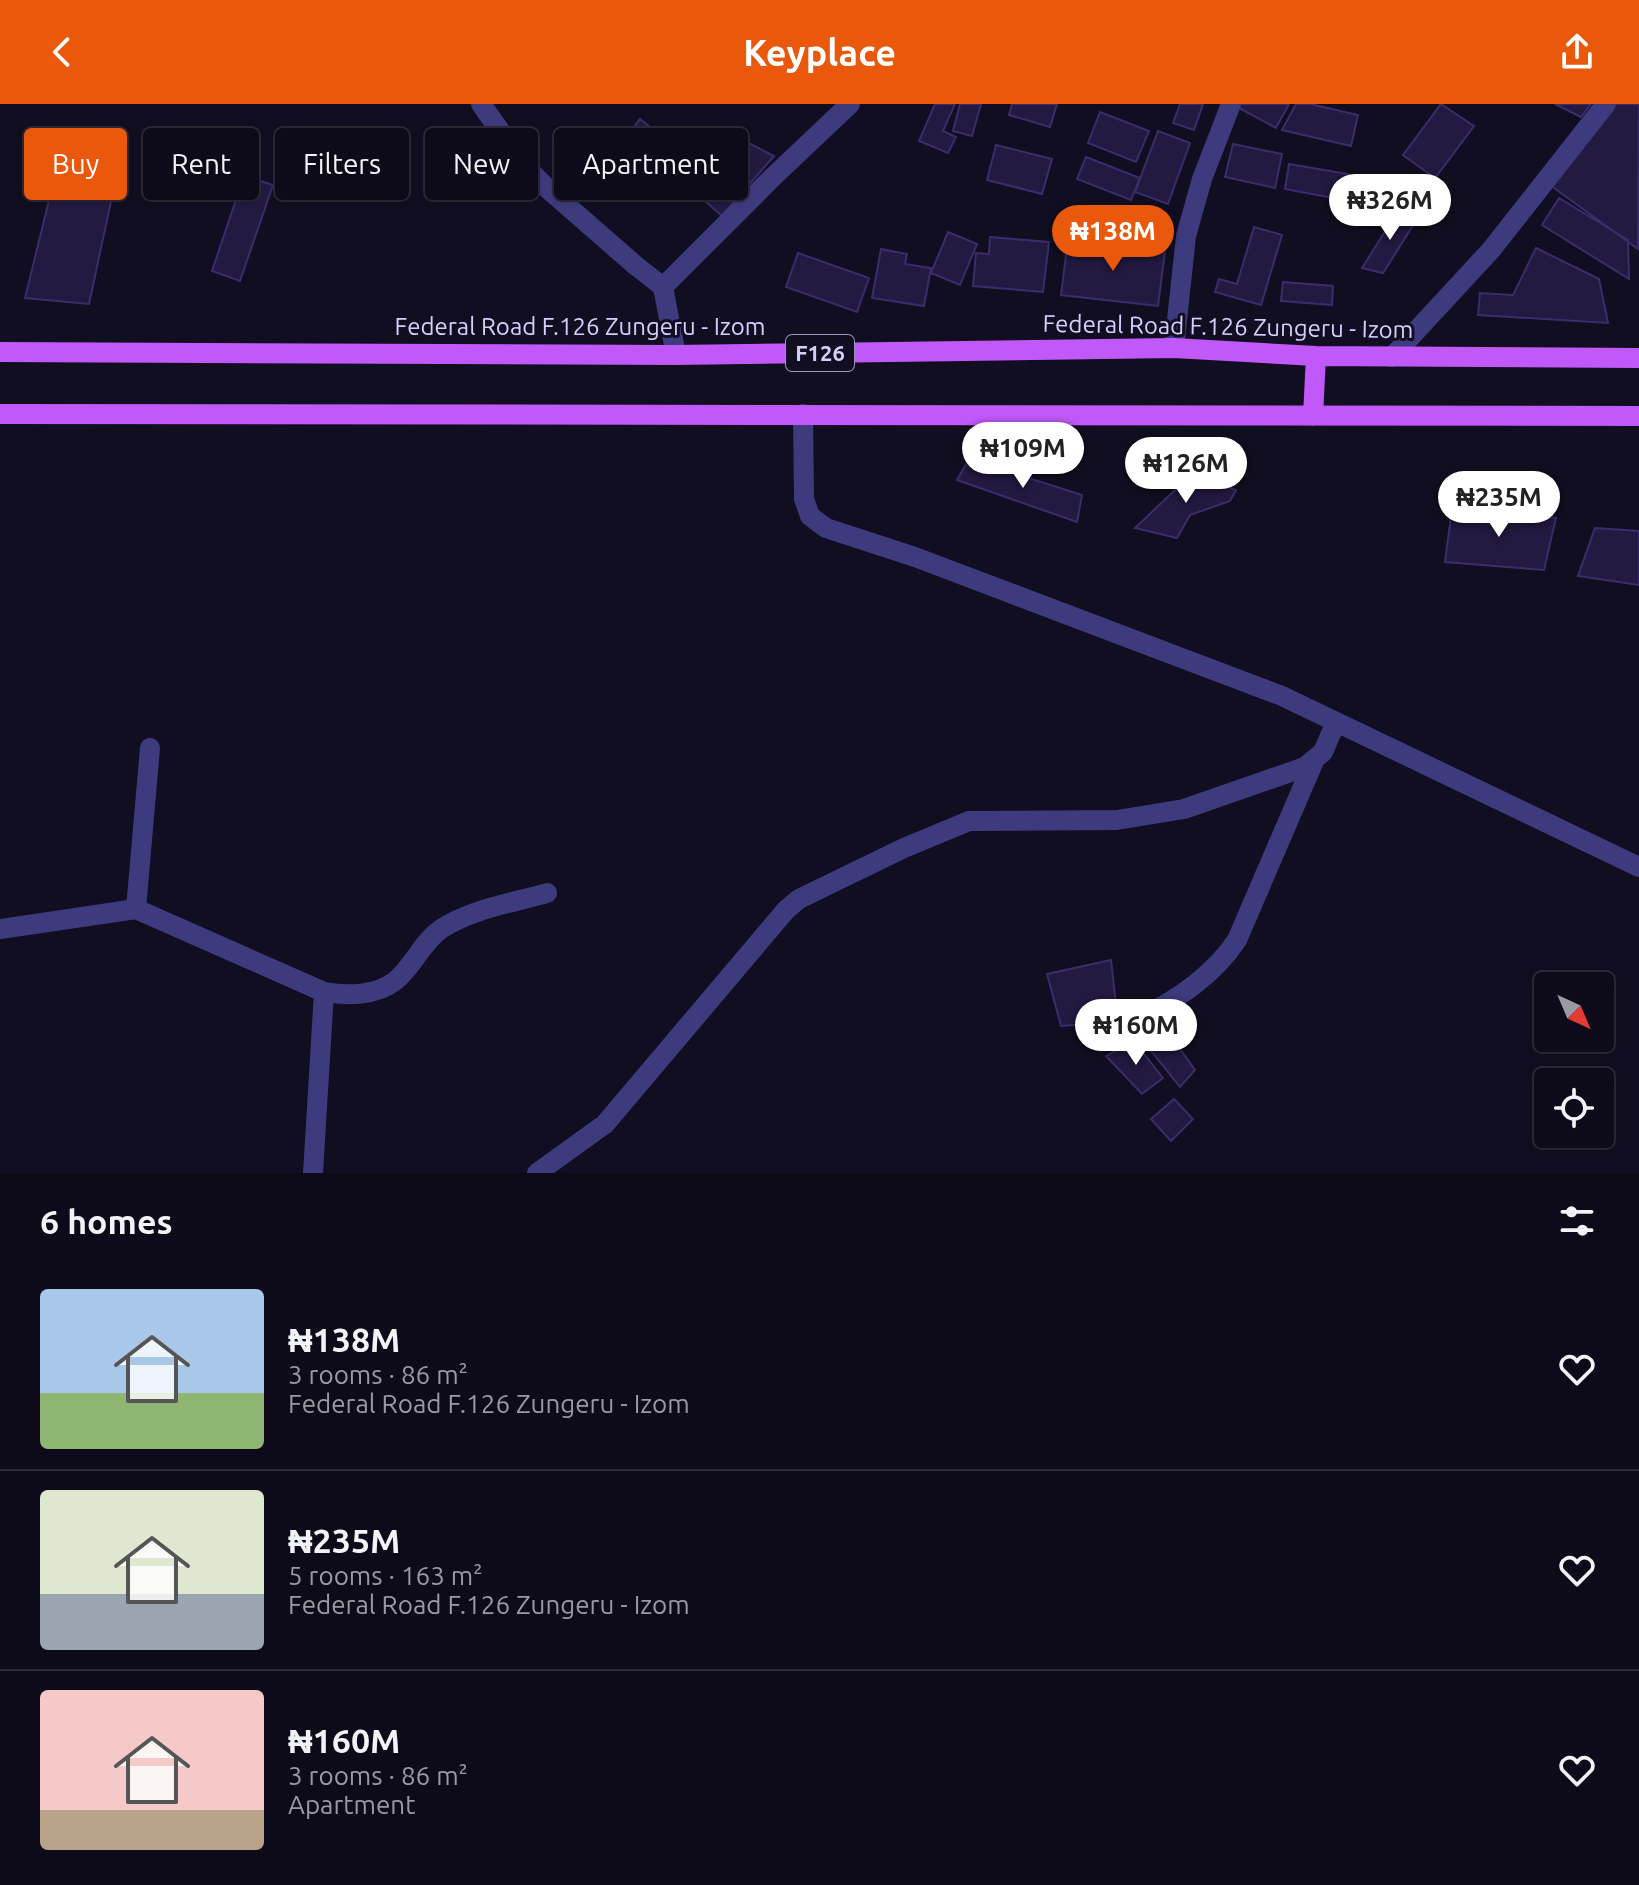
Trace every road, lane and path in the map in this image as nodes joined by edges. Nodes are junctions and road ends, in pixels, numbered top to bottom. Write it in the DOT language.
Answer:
graph roads {
  1 [pos="850,104"];
  2 [pos="1231,104"];
  3 [pos="1606,104"];
  4 [pos="488,107"];
  5 [pos="663,287"];
  6 [pos="1174,348"];
  7 [pos="0,352"];
  8 [pos="676,355"];
  9 [pos="1316,356"];
  10 [pos="1392,357"];
  11 [pos="1639,358"];
  12 [pos="0,414"];
  13 [pos="803,414"];
  14 [pos="1313,416"];
  15 [pos="1639,416"];
  16 [pos="1336,722"];
  17 [pos="150,748"];
  18 [pos="1314,761"];
  19 [pos="1639,867"];
  20 [pos="547,893"];
  21 [pos="136,909"];
  22 [pos="0,929"];
  23 [pos="324,992"];
  24 [pos="1143,1016"];
  25 [pos="313,1173"];
  26 [pos="537,1173"];
  1 -- 5 [label="street"];
  2 -- 6 [label="street"];
  3 -- 10 [label="street"];
  4 -- 5 [label="street"];
  5 -- 8 [label="street"];
  6 -- 8 [label="main road, Federal Road F.126 Zungeru - Izom / F126"];
  6 -- 9 [label="main road, Federal Road F.126 Zungeru - Izom / F126"];
  7 -- 8 [label="main road, Federal Road F.126 Zungeru - Izom / F126"];
  9 -- 10 [label="main road, Federal Road F.126 Zungeru - Izom / F126"];
  9 -- 14 [label="main road"];
  10 -- 11 [label="main road, Federal Road F.126 Zungeru - Izom / F126"];
  12 -- 13 [label="main road"];
  13 -- 14 [label="main road"];
  13 -- 16 [label="street"];
  14 -- 15 [label="main road"];
  16 -- 18 [label="street"];
  16 -- 19 [label="street"];
  17 -- 21 [label="street"];
  18 -- 24 [label="street"];
  18 -- 26 [label="street"];
  20 -- 23 [label="street"];
  21 -- 22 [label="street"];
  21 -- 23 [label="street"];
  23 -- 25 [label="street"];
}
